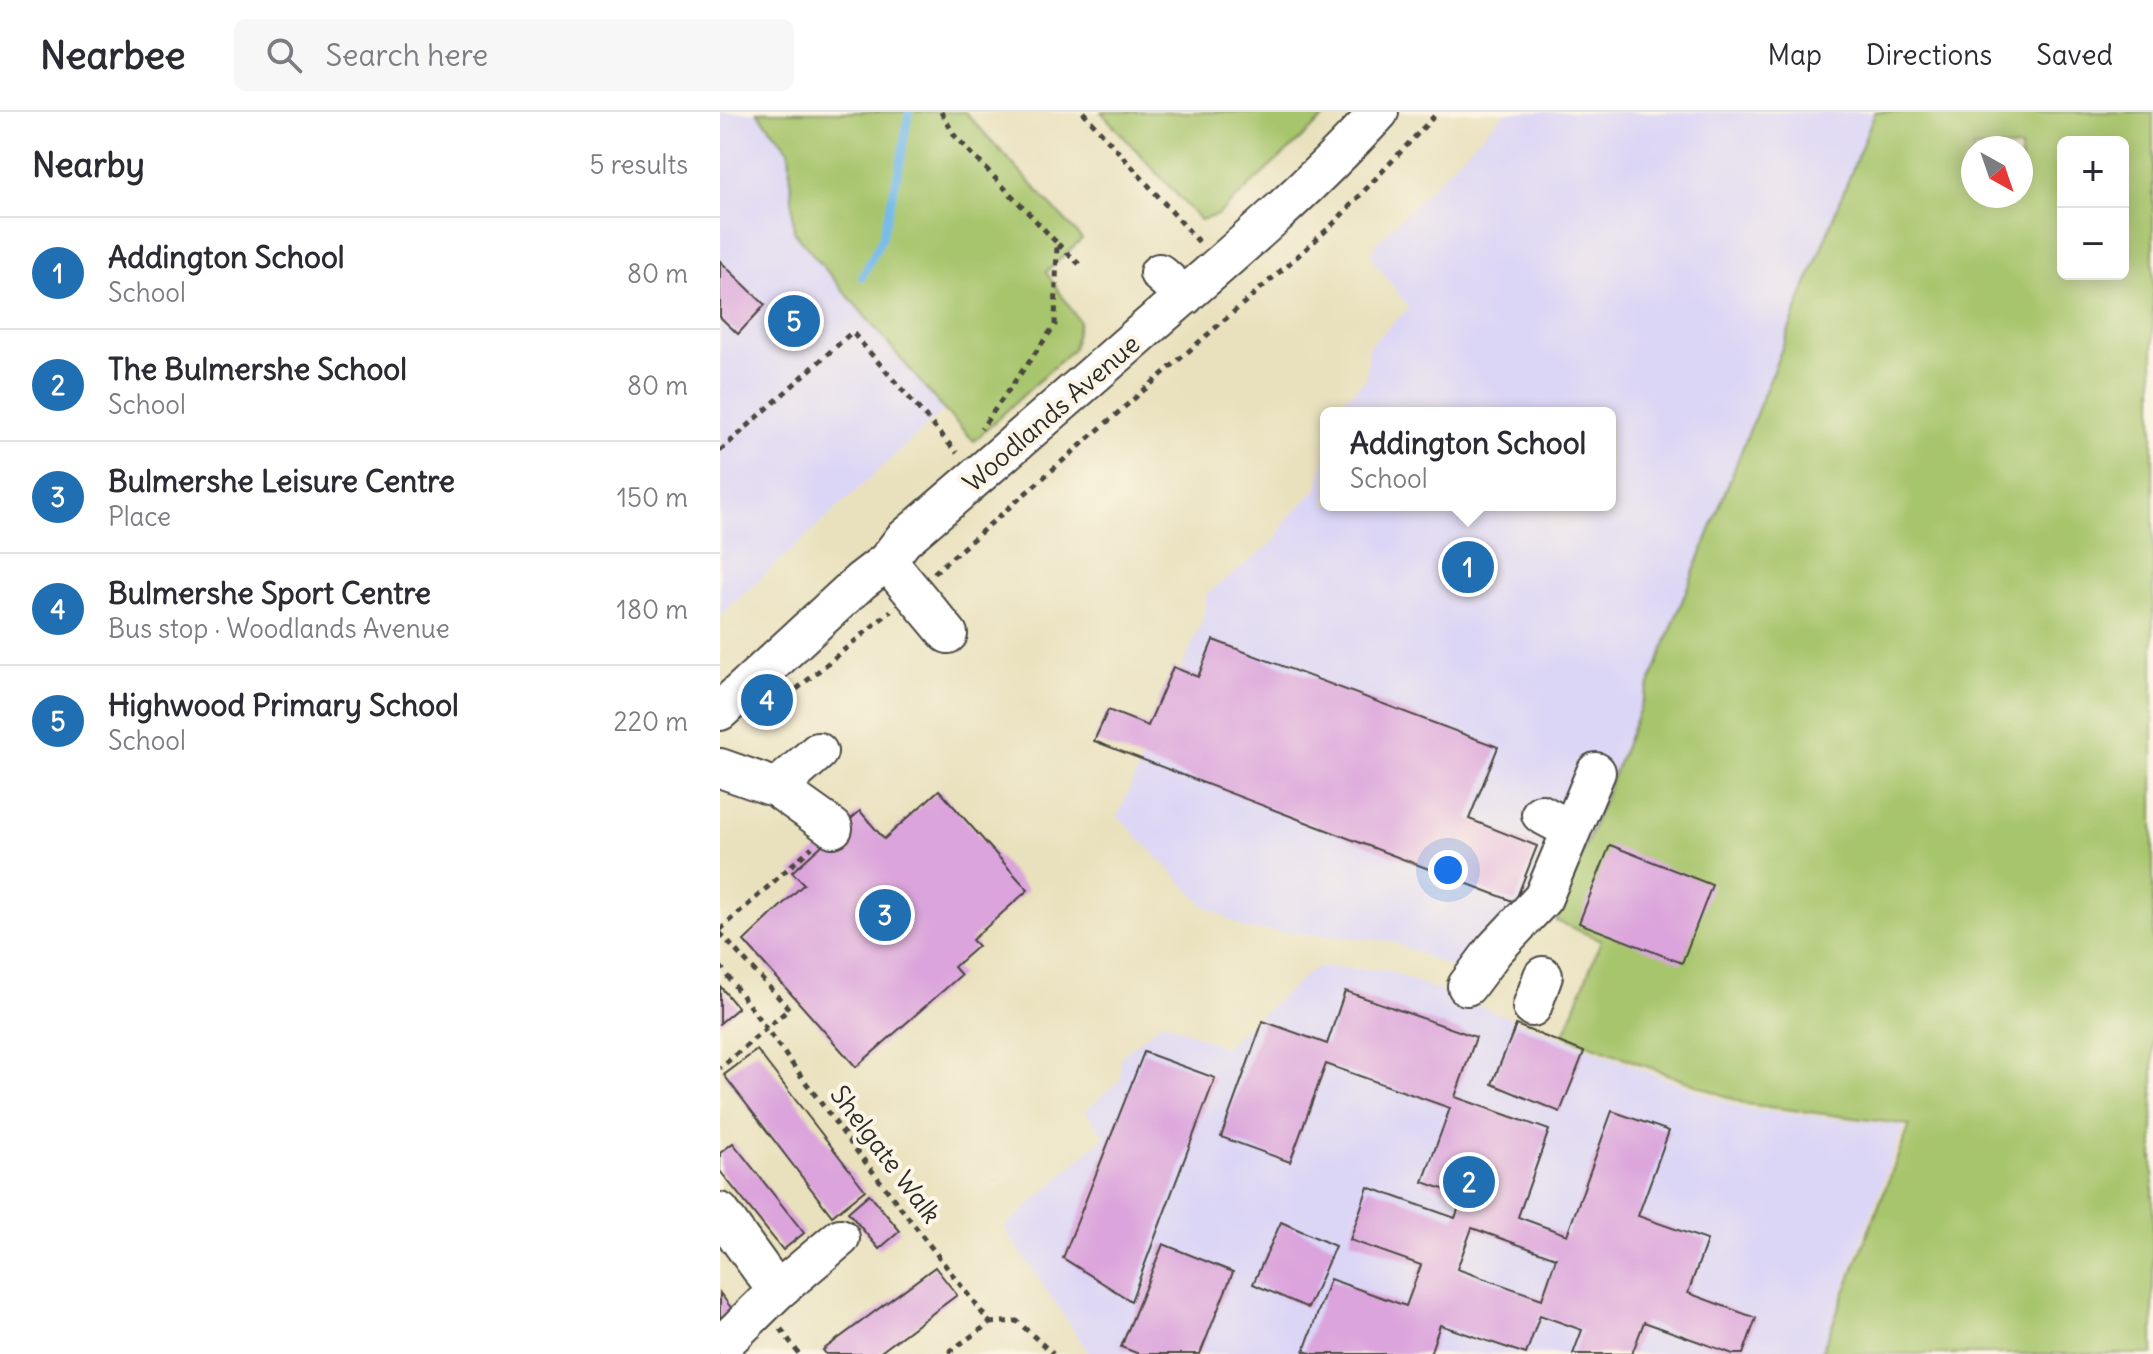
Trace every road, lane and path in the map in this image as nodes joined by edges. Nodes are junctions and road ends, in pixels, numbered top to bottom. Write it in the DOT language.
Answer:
graph roads {
  1 [pos="941,112"];
  2 [pos="1083,112"];
  3 [pos="1379,112"];
  4 [pos="1438,112"];
  5 [pos="1057,243"];
  6 [pos="1207,252"];
  7 [pos="1079,264"];
  8 [pos="978,433"];
  9 [pos="720,451"];
  10 [pos="960,457"];
  11 [pos="887,561"];
  12 [pos="925,581"];
  13 [pos="898,605"];
  14 [pos="948,634"];
  15 [pos="720,711"];
  16 [pos="761,719"];
  17 [pos="818,752"];
  18 [pos="720,768"];
  19 [pos="1596,772"];
  20 [pos="777,788"];
  21 [pos="833,828"];
  22 [pos="720,932"];
  23 [pos="720,966"];
  24 [pos="1467,986"];
  25 [pos="766,1029"];
  26 [pos="720,1068"];
  27 [pos="720,1212"];
  28 [pos="840,1238"];
  29 [pos="777,1291"];
  30 [pos="990,1323"];
  31 [pos="729,1338"];
  32 [pos="946,1354"];
  33 [pos="1053,1354"];
  1 -- 5 [label="path"];
  2 -- 6 [label="path"];
  3 -- 11 [label="street, Woodlands Avenue"];
  4 -- 12 [label="path, Woodlands Avenue"];
  5 -- 7 [label="path"];
  5 -- 8 [label="path"];
  9 -- 10 [label="path"];
  11 -- 14 [label="street"];
  11 -- 15 [label="street, Woodlands Avenue"];
  13 -- 16 [label="path"];
  17 -- 20 [label="street"];
  18 -- 20 [label="street"];
  19 -- 24 [label="street"];
  20 -- 21 [label="street"];
  21 -- 22 [label="path"];
  22 -- 25 [label="path"];
  23 -- 25 [label="path, Shelgate Walk"];
  25 -- 26 [label="path"];
  25 -- 30 [label="path, Shelgate Walk"];
  27 -- 29 [label="street"];
  28 -- 29 [label="street"];
  29 -- 31 [label="street"];
  30 -- 32 [label="path"];
  30 -- 33 [label="path"];
}
